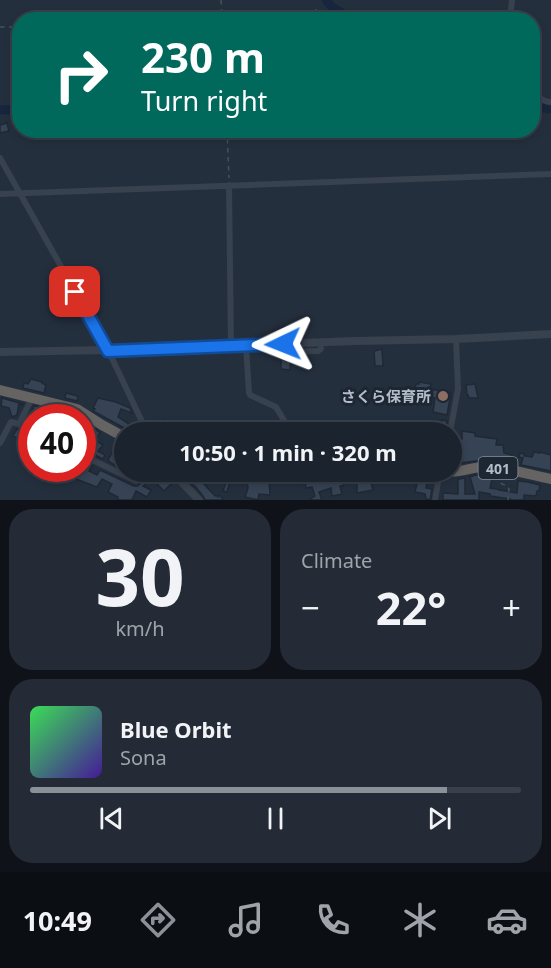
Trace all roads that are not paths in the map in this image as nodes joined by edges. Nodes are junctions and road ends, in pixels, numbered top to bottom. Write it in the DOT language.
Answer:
graph roads {
  1 [pos="0,158"];
  2 [pos="551,174"];
  3 [pos="229,185"];
  4 [pos="0,194"];
  5 [pos="19,194"];
  6 [pos="551,334"];
  7 [pos="456,339"];
  8 [pos="320,343"];
  9 [pos="231,346"];
  10 [pos="246,346"];
  11 [pos="108,351"];
  12 [pos="0,352"];
  13 [pos="281,352"];
  14 [pos="0,390"];
  15 [pos="32,398"];
  16 [pos="29,404"];
  17 [pos="54,404"];
  18 [pos="96,421"];
  19 [pos="142,422"];
  20 [pos="285,422"];
  21 [pos="452,422"];
  22 [pos="18,424"];
  23 [pos="114,431"];
  24 [pos="0,443"];
  25 [pos="96,462"];
  26 [pos="114,470"];
  27 [pos="462,471"];
  28 [pos="551,479"];
  29 [pos="182,482"];
  30 [pos="438,482"];
  31 [pos="199,500"];
  32 [pos="435,500"];
  1 -- 5 [label="street"];
  2 -- 3 [label="street"];
  3 -- 5 [label="street"];
  3 -- 9 [label="street"];
  4 -- 5 [label="street"];
  5 -- 11 [label="street"];
  6 -- 7 [label="street"];
  7 -- 8 [label="street"];
  7 -- 21 [label="street"];
  8 -- 10 [label="street"];
  8 -- 13 [label="street"];
  9 -- 10 [label="street"];
  9 -- 11 [label="street"];
  10 -- 20 [label="street"];
  11 -- 12 [label="street"];
  11 -- 19 [label="street"];
  14 -- 15 [label="highway"];
  15 -- 16 [label="street"];
  15 -- 17 [label="highway"];
  18 -- 23 [label="highway"];
  22 -- 24 [label="street"];
  25 -- 26 [label="street"];
  27 -- 28 [label="highway, 401"];
  29 -- 31 [label="street"];
  30 -- 32 [label="street"];
}
